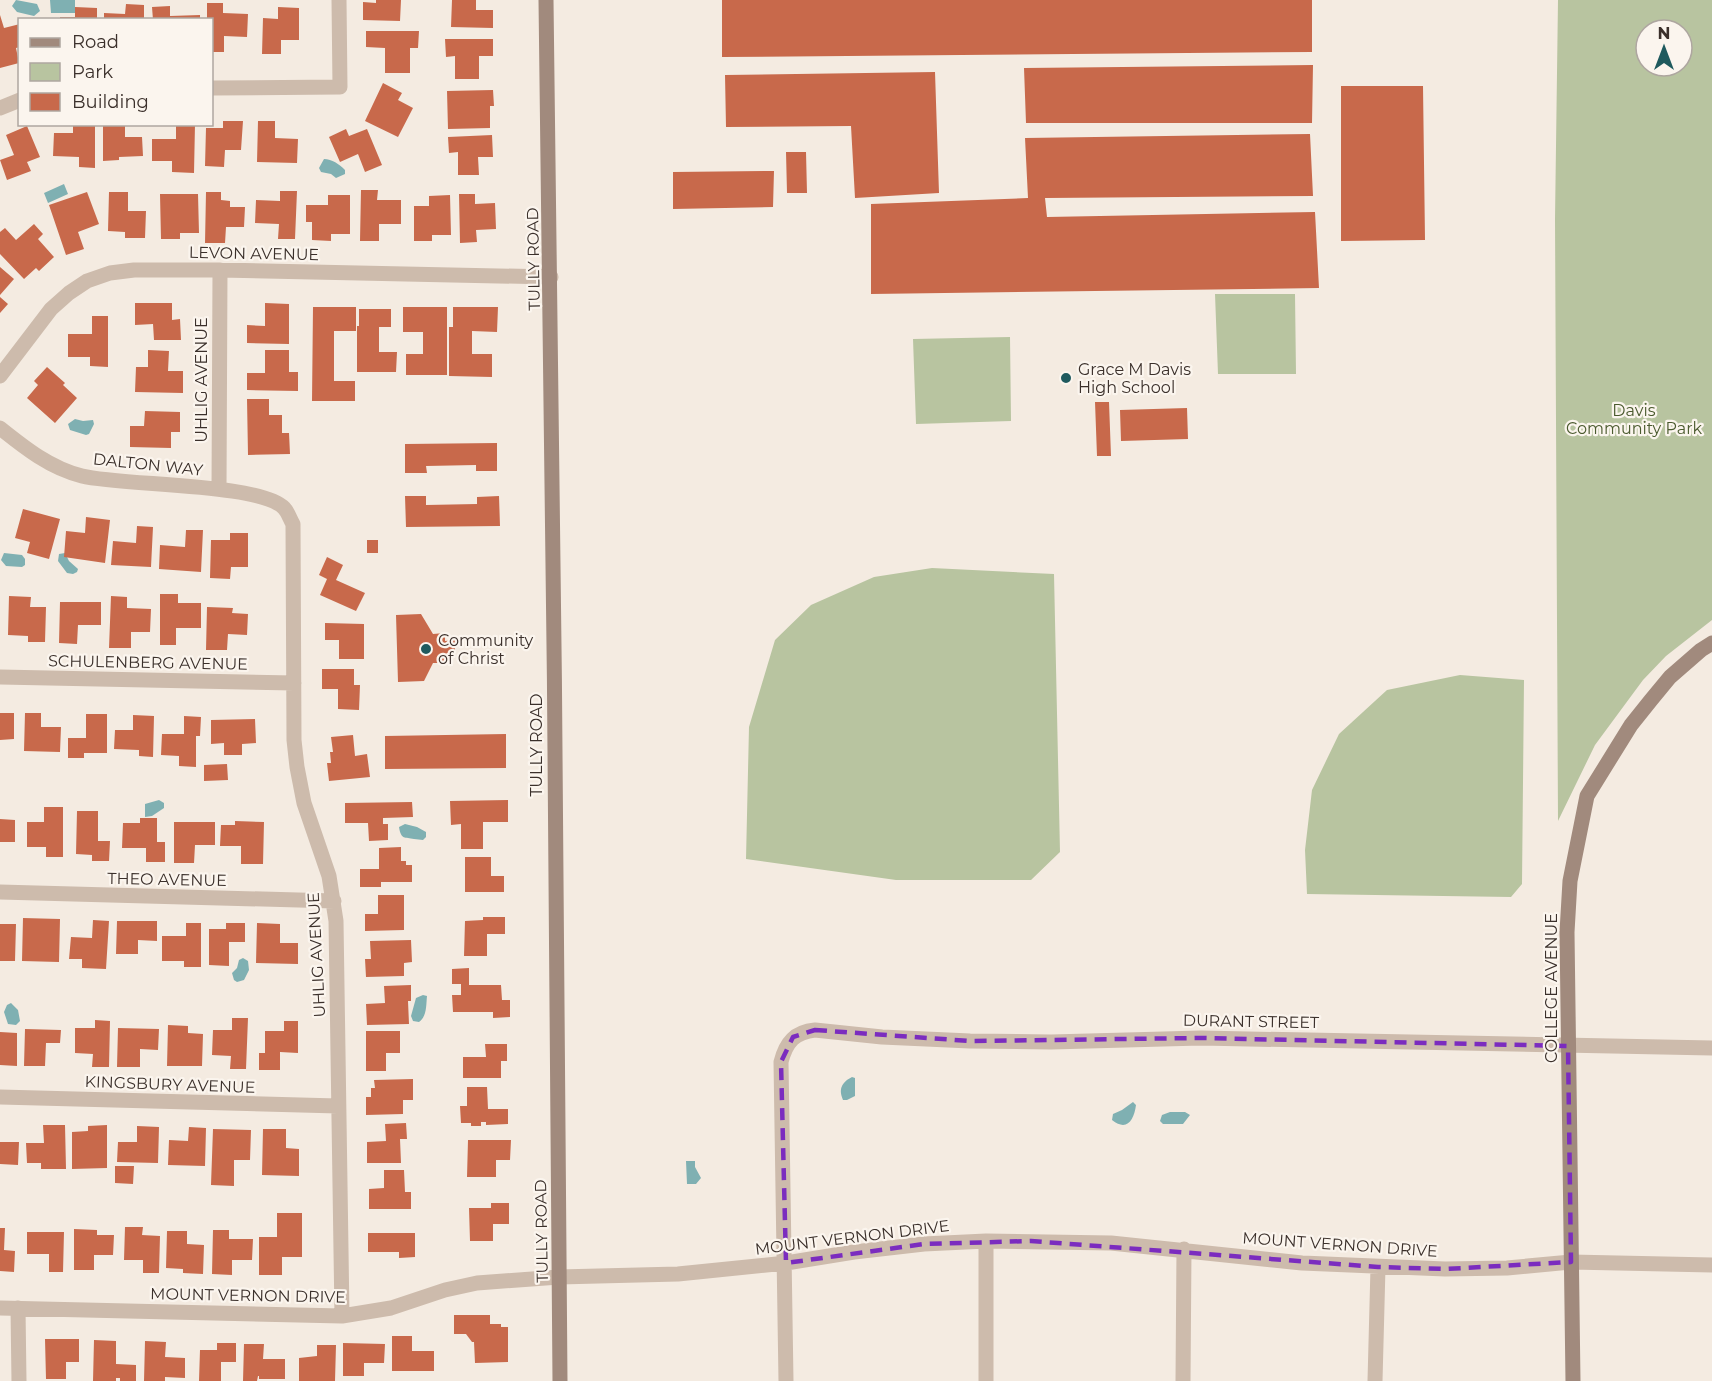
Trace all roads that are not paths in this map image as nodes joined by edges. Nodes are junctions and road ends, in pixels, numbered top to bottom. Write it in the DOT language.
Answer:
graph roads {
  1 [pos="339,0"];
  2 [pos="546,0"];
  3 [pos="213,88"];
  4 [pos="18,101"];
  5 [pos="0,108"];
  6 [pos="220,270"];
  7 [pos="551,277"];
  8 [pos="0,376"];
  9 [pos="0,428"];
  10 [pos="219,489"];
  11 [pos="293,524"];
  12 [pos="1712,643"];
  13 [pos="0,676"];
  14 [pos="294,683"];
  15 [pos="0,892"];
  16 [pos="334,901"];
  17 [pos="1568,1046"];
  18 [pos="1712,1048"];
  19 [pos="0,1097"];
  20 [pos="338,1106"];
  21 [pos="986,1241"];
  22 [pos="1184,1249"];
  23 [pos="1571,1262"];
  24 [pos="786,1263"];
  25 [pos="1712,1265"];
  26 [pos="1378,1267"];
  27 [pos="559,1277"];
  28 [pos="0,1308"];
  29 [pos="18,1308"];
  30 [pos="342,1317"];
  31 [pos="19,1381"];
  32 [pos="560,1381"];
  33 [pos="786,1381"];
  34 [pos="986,1381"];
  35 [pos="1184,1381"];
  36 [pos="1375,1381"];
  37 [pos="1573,1381"];
  1 -- 3 [label="street"];
  2 -- 7 [label="main road, TULLY ROAD"];
  4 -- 5 [label="street"];
  6 -- 7 [label="street, LEVON AVENUE"];
  6 -- 8 [label="street, LEVON AVENUE"];
  6 -- 10 [label="street, UHLIG AVENUE"];
  7 -- 27 [label="main road, TULLY ROAD"];
  9 -- 10 [label="street, DALTON WAY"];
  10 -- 11 [label="street, DALTON WAY"];
  11 -- 14 [label="street, UHLIG AVENUE"];
  12 -- 17 [label="main road, COLLEGE AVENUE"];
  13 -- 14 [label="street, SCHULENBERG AVENUE"];
  14 -- 16 [label="street, UHLIG AVENUE"];
  15 -- 16 [label="street, THEO AVENUE"];
  16 -- 20 [label="street, UHLIG AVENUE"];
  17 -- 18 [label="street, DURANT STREET"];
  17 -- 23 [label="main road, COLLEGE AVENUE"];
  17 -- 24 [label="street, DURANT STREET"];
  19 -- 20 [label="street, KINGSBURY AVENUE"];
  20 -- 30 [label="street, UHLIG AVENUE"];
  21 -- 22 [label="street, MOUNT VERNON DRIVE"];
  21 -- 24 [label="street, MOUNT VERNON DRIVE"];
  21 -- 34 [label="street"];
  22 -- 26 [label="street, MOUNT VERNON DRIVE"];
  22 -- 35 [label="street"];
  23 -- 25 [label="street, MOUNT VERNON DRIVE"];
  23 -- 26 [label="street, MOUNT VERNON DRIVE"];
  23 -- 37 [label="main road, COLLEGE AVENUE"];
  24 -- 27 [label="street, MOUNT VERNON DRIVE"];
  24 -- 33 [label="street"];
  26 -- 36 [label="street"];
  27 -- 30 [label="street, MOUNT VERNON DRIVE"];
  27 -- 32 [label="main road, TULLY ROAD"];
  28 -- 29 [label="street, MOUNT VERNON DRIVE"];
  29 -- 30 [label="street, MOUNT VERNON DRIVE"];
  29 -- 31 [label="street"];
}
